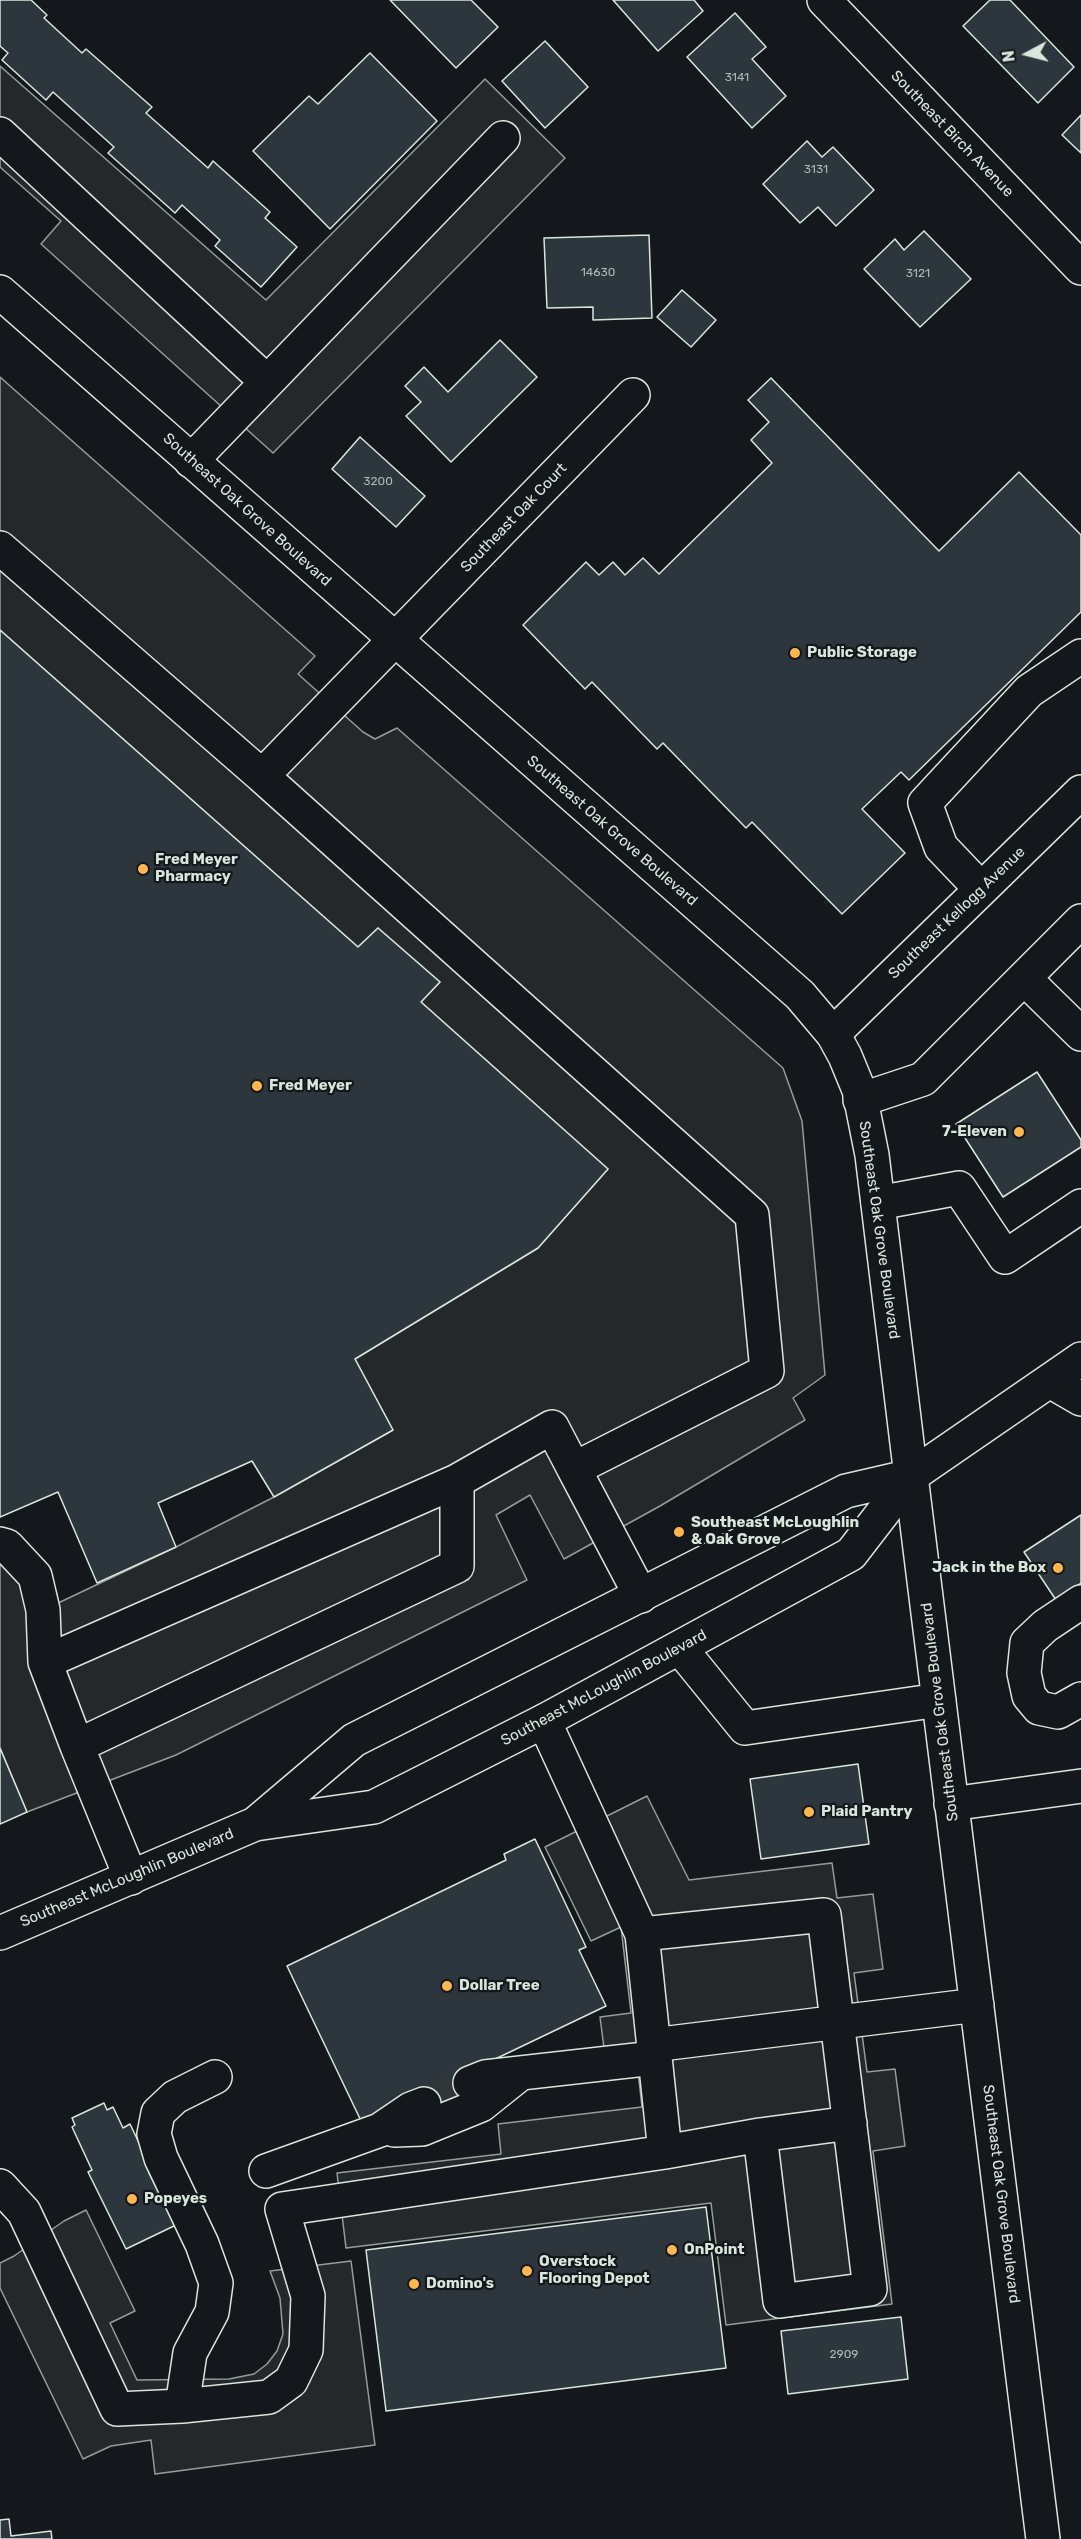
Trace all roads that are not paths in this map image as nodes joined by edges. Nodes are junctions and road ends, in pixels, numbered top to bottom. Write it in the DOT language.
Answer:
graph roads {
  1 [pos="824,0"];
  2 [pos="0,134"];
  3 [pos="503,138"];
  4 [pos="1081,268"];
  5 [pos="0,292"];
  6 [pos="267,382"];
  7 [pos="633,395"];
  8 [pos="191,461"];
  9 [pos="0,548"];
  10 [pos="395,641"];
  11 [pos="1081,656"];
  12 [pos="261,776"];
  13 [pos="1074,807"];
  14 [pos="981,889"];
  15 [pos="1081,921"];
  16 [pos="1025,979"];
  17 [pos="833,1034"];
  18 [pos="1081,1034"];
  19 [pos="860,1100"];
  20 [pos="878,1203"];
  21 [pos="1081,1206"];
  22 [pos="1081,1359"];
  23 [pos="1050,1381"];
  24 [pos="1081,1399"];
  25 [pos="574,1469"];
  26 [pos="911,1476"];
  27 [pos="457,1481"];
  28 [pos="0,1544"];
  29 [pos="641,1596"];
  30 [pos="1081,1602"];
  31 [pos="680,1648"];
  32 [pos="45,1662"];
  33 [pos="1081,1699"];
  34 [pos="939,1700"];
  35 [pos="544,1721"];
  36 [pos="76,1746"];
  37 [pos="1081,1786"];
  38 [pos="951,1804"];
  39 [pos="255,1824"];
  40 [pos="130,1878"];
  41 [pos="0,1933"];
  42 [pos="642,1934"];
  43 [pos="977,2005"];
  44 [pos="838,2022"];
  45 [pos="654,2052"];
  46 [pos="521,2073"];
  47 [pos="215,2077"];
  48 [pos="470,2083"];
  49 [pos="424,2104"];
  50 [pos="850,2123"];
  51 [pos="380,2130"];
  52 [pos="760,2135"];
  53 [pos="665,2152"];
  54 [pos="266,2171"];
  55 [pos="0,2186"];
  56 [pos="182,2406"];
  57 [pos="1042,2539"];
  1 -- 4 [label="main road, Southeast Birch Avenue"];
  2 -- 6 [label="main road"];
  3 -- 6 [label="main road"];
  5 -- 8 [label="main road, Southeast Oak Grove Boulevard"];
  6 -- 8 [label="main road"];
  7 -- 10 [label="main road, Southeast Oak Court"];
  8 -- 10 [label="main road, Southeast Oak Grove Boulevard"];
  9 -- 12 [label="main road"];
  10 -- 12 [label="main road, Southeast Oak Court"];
  10 -- 17 [label="main road, Southeast Oak Grove Boulevard"];
  11 -- 14 [label="main road"];
  12 -- 25 [label="main road"];
  13 -- 14 [label="main road, Southeast Kellogg Avenue"];
  14 -- 17 [label="main road, Southeast Kellogg Avenue"];
  15 -- 16 [label="main road"];
  16 -- 18 [label="main road"];
  16 -- 19 [label="main road"];
  17 -- 19 [label="main road, Southeast Oak Grove Boulevard"];
  19 -- 20 [label="main road, Southeast Oak Grove Boulevard"];
  20 -- 21 [label="main road"];
  20 -- 26 [label="main road, Southeast Oak Grove Boulevard"];
  22 -- 23 [label="main road, Southeast McLoughlin Boulevard"];
  23 -- 24 [label="main road"];
  23 -- 26 [label="main road, Southeast McLoughlin Boulevard"];
  25 -- 27 [label="main road"];
  25 -- 29 [label="main road"];
  26 -- 29 [label="main road, Southeast McLoughlin Boulevard"];
  26 -- 31 [label="main road, Southeast McLoughlin Boulevard"];
  26 -- 34 [label="main road, Southeast Oak Grove Boulevard"];
  27 -- 32 [label="main road"];
  27 -- 36 [label="main road"];
  28 -- 32 [label="main road"];
  29 -- 39 [label="main road, Southeast McLoughlin Boulevard"];
  30 -- 33 [label="main road"];
  31 -- 34 [label="main road"];
  31 -- 35 [label="main road, Southeast McLoughlin Boulevard"];
  32 -- 36 [label="main road"];
  34 -- 38 [label="main road, Southeast Oak Grove Boulevard"];
  35 -- 39 [label="main road, Southeast McLoughlin Boulevard"];
  35 -- 42 [label="main road"];
  36 -- 40 [label="main road"];
  37 -- 38 [label="main road"];
  38 -- 43 [label="main road, Southeast Oak Grove Boulevard"];
  39 -- 40 [label="main road, Southeast McLoughlin Boulevard"];
  40 -- 41 [label="main road, Southeast McLoughlin Boulevard"];
  42 -- 44 [label="main road"];
  42 -- 45 [label="main road"];
  43 -- 44 [label="main road"];
  43 -- 57 [label="main road, Southeast Oak Grove Boulevard"];
  44 -- 45 [label="main road"];
  44 -- 50 [label="main road"];
  45 -- 46 [label="main road"];
  45 -- 53 [label="main road"];
  46 -- 48 [label="main road"];
  46 -- 51 [label="main road"];
  47 -- 56 [label="main road"];
  49 -- 51 [label="main road"];
  50 -- 52 [label="main road"];
  50 -- 52 [label="main road"];
  51 -- 54 [label="main road"];
  52 -- 53 [label="main road"];
  53 -- 56 [label="main road"];
  55 -- 56 [label="main road"];
}
